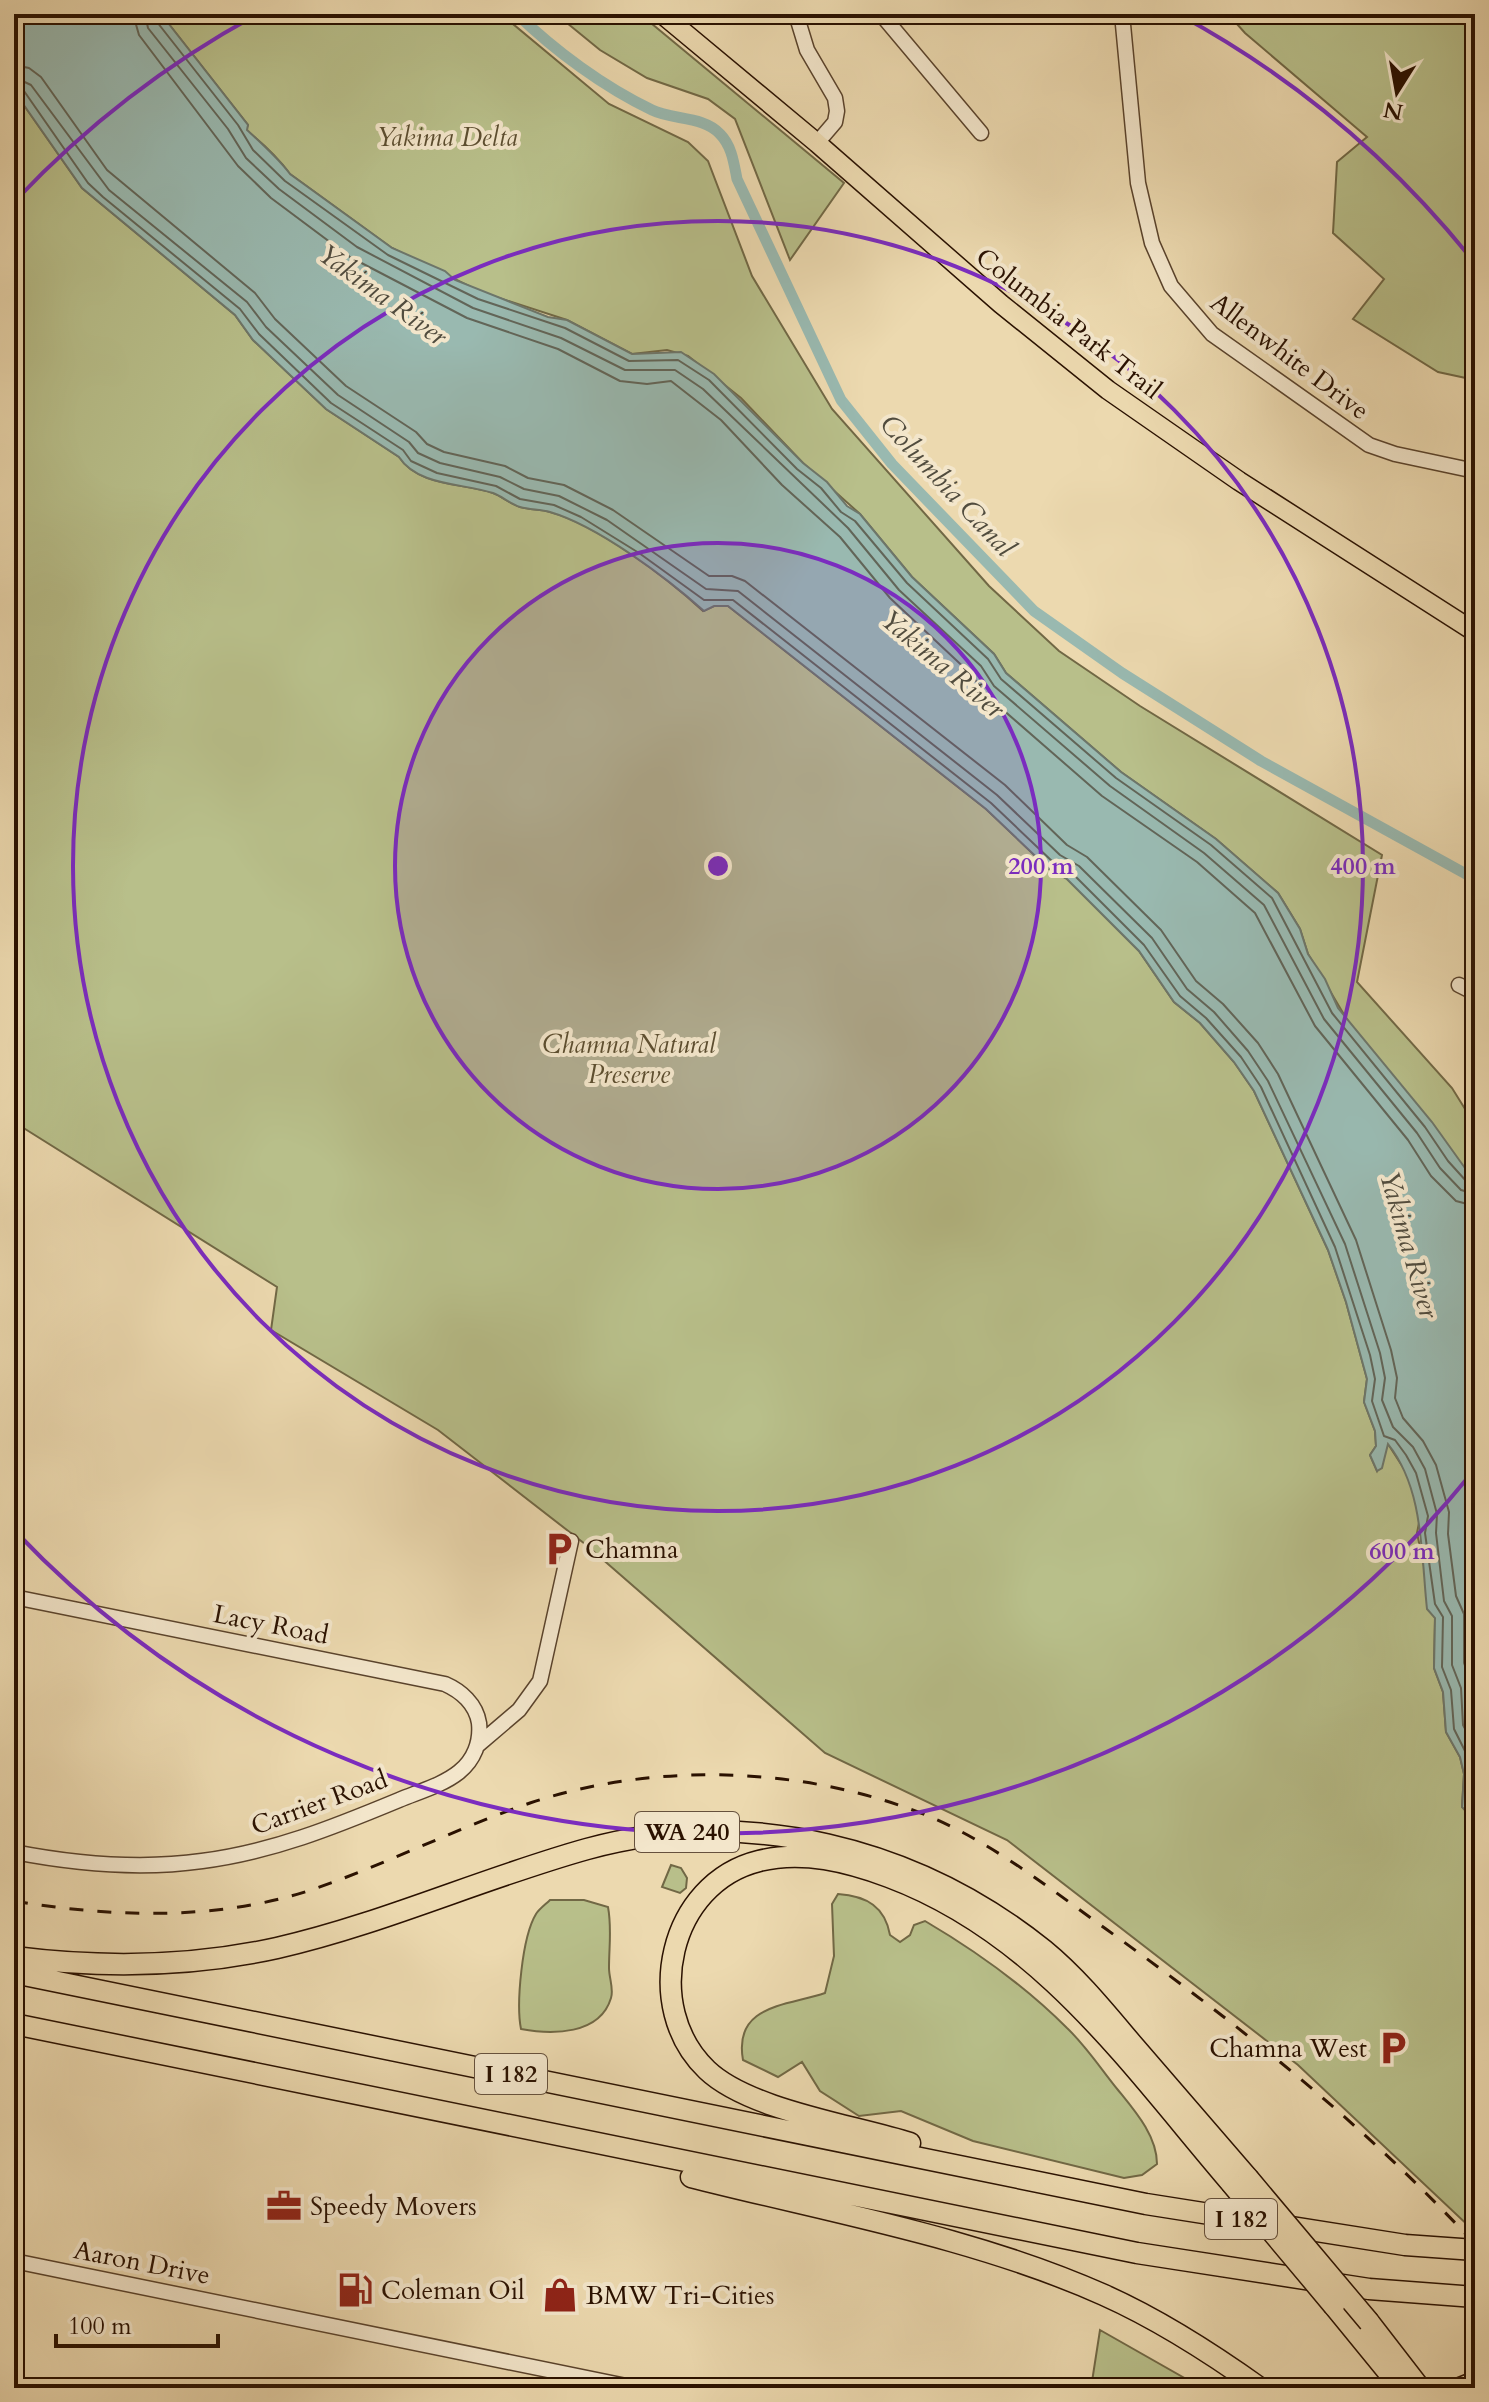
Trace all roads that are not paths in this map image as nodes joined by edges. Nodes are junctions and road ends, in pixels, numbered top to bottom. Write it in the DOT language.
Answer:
graph roads {
  1 [pos="662,14"];
  2 [pos="796,14"];
  3 [pos="881,14"];
  4 [pos="1122,14"];
  5 [pos="981,133"];
  6 [pos="817,143"];
  7 [pos="1475,471"];
  8 [pos="1475,632"];
  9 [pos="1459,985"];
  10 [pos="1475,993"];
  11 [pos="571,1541"];
  12 [pos="14,1597"];
  13 [pos="478,1745"];
  14 [pos="14,1852"];
  15 [pos="14,1957"];
  16 [pos="14,1973"];
  17 [pos="14,2024"];
  18 [pos="482,2122"];
  19 [pos="1009,2175"];
  20 [pos="1239,2181"];
  21 [pos="1475,2250"];
  22 [pos="14,2261"];
  23 [pos="1475,2297"];
  24 [pos="1362,2327"];
  25 [pos="1475,2382"];
  26 [pos="636,2388"];
  27 [pos="1260,2388"];
  28 [pos="1401,2388"];
  29 [pos="1420,2388"];
  30 [pos="1460,2388"];
  1 -- 6 [label="main road, Columbia Park Trail"];
  2 -- 6 [label="street"];
  3 -- 5 [label="street"];
  4 -- 7 [label="street, Allenwhite Drive"];
  6 -- 8 [label="main road, Columbia Park Trail"];
  9 -- 10 [label="street"];
  11 -- 13 [label="street, Carrier Road"];
  12 -- 13 [label="street, Lacy Road"];
  13 -- 14 [label="street, Carrier Road"];
  15 -- 20 [label="highway, WA 240"];
  16 -- 19 [label="highway, I 182"];
  17 -- 18 [label="highway, I 182"];
  18 -- 23 [label="highway, I 182"];
  18 -- 27 [label="highway"];
  19 -- 20 [label="highway"];
  19 -- 21 [label="highway, I 182"];
  20 -- 24 [label="highway, bridge"];
  22 -- 26 [label="street, Aaron Drive"];
  24 -- 28 [label="highway"];
  24 -- 29 [label="highway"];
  25 -- 30 [label="highway"];
}
